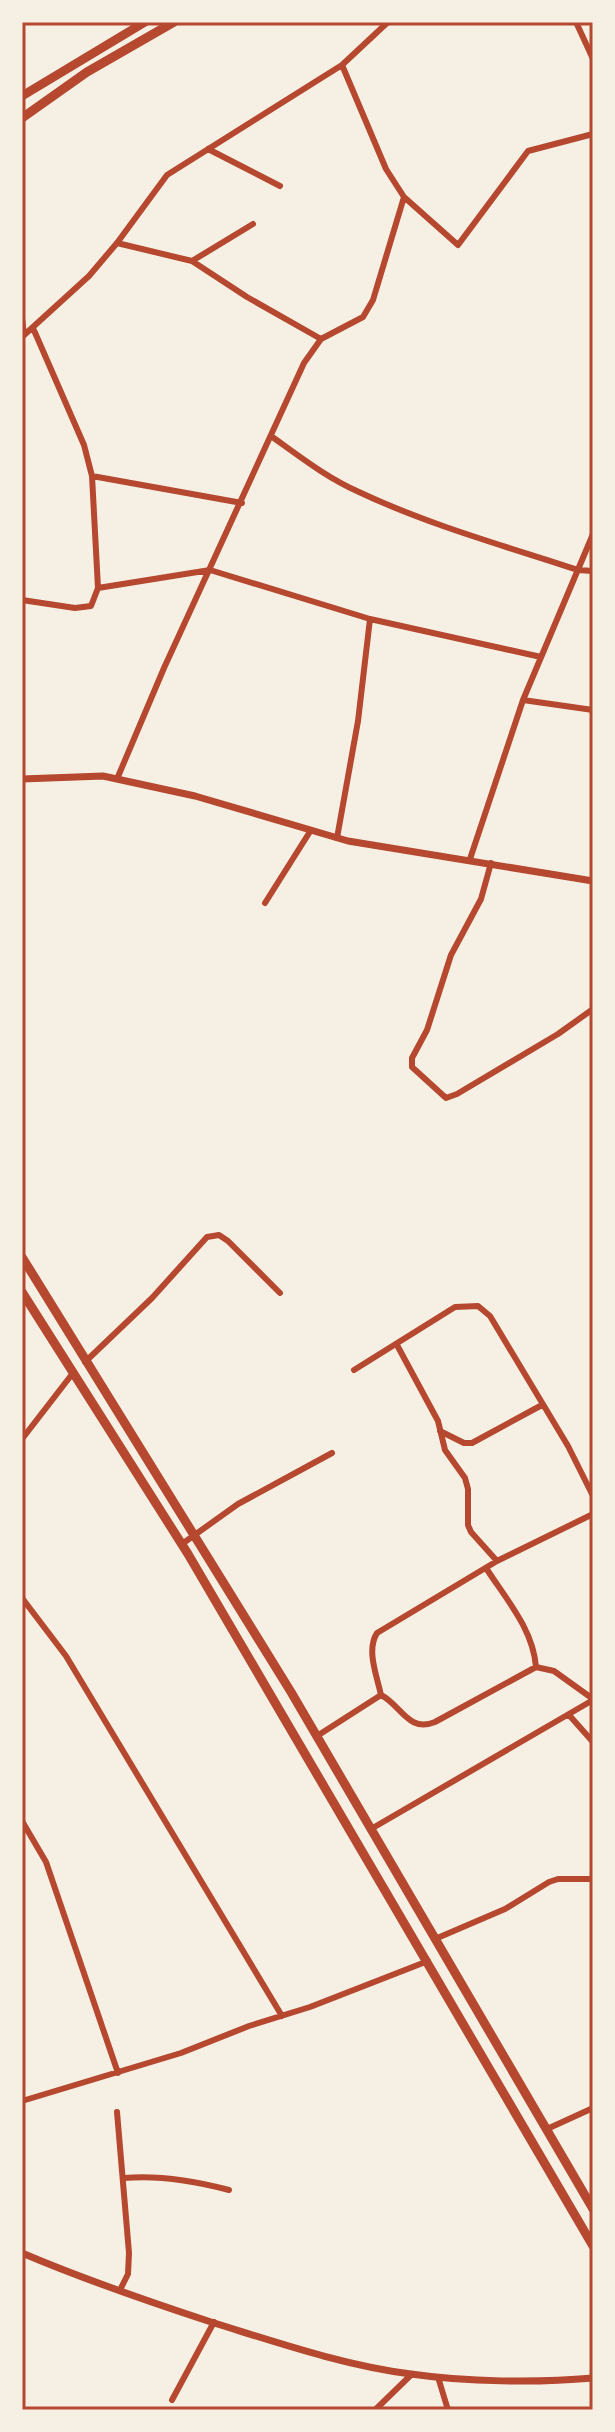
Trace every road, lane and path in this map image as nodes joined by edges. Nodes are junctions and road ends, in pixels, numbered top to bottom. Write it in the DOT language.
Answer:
graph roads {
  1 [pos="145,22"];
  2 [pos="174,22"];
  3 [pos="388,22"];
  4 [pos="576,22"];
  5 [pos="593,59"];
  6 [pos="342,65"];
  7 [pos="22,96"];
  8 [pos="22,118"];
  9 [pos="593,134"];
  10 [pos="208,149"];
  11 [pos="280,186"];
  12 [pos="404,197"];
  13 [pos="253,224"];
  14 [pos="117,243"];
  15 [pos="192,261"];
  16 [pos="22,318"];
  17 [pos="33,328"];
  18 [pos="23,336"];
  19 [pos="321,339"];
  20 [pos="271,436"];
  21 [pos="92,476"];
  22 [pos="242,503"];
  23 [pos="593,534"];
  24 [pos="210,570"];
  25 [pos="578,570"];
  26 [pos="593,571"];
  27 [pos="98,588"];
  28 [pos="22,600"];
  29 [pos="370,619"];
  30 [pos="541,657"];
  31 [pos="523,700"];
  32 [pos="593,710"];
  33 [pos="22,779"];
  34 [pos="117,779"];
  35 [pos="311,830"];
  36 [pos="337,838"];
  37 [pos="470,859"];
  38 [pos="491,863"];
  39 [pos="593,881"];
  40 [pos="265,903"];
  41 [pos="593,1009"];
  42 [pos="22,1257"];
  43 [pos="22,1292"];
  44 [pos="280,1293"];
  45 [pos="397,1345"];
  46 [pos="85,1362"];
  47 [pos="354,1370"];
  48 [pos="73,1373"];
  49 [pos="542,1405"];
  50 [pos="440,1431"];
  51 [pos="22,1439"];
  52 [pos="332,1453"];
  53 [pos="593,1496"];
  54 [pos="593,1514"];
  55 [pos="194,1535"];
  56 [pos="182,1544"];
  57 [pos="497,1561"];
  58 [pos="486,1568"];
  59 [pos="22,1598"];
  60 [pos="536,1667"];
  61 [pos="381,1695"];
  62 [pos="593,1700"];
  63 [pos="569,1715"];
  64 [pos="317,1736"];
  65 [pos="593,1742"];
  66 [pos="22,1821"];
  67 [pos="371,1829"];
  68 [pos="593,1879"];
  69 [pos="435,1939"];
  70 [pos="428,1961"];
  71 [pos="282,2016"];
  72 [pos="118,2073"];
  73 [pos="22,2101"];
  74 [pos="593,2108"];
  75 [pos="117,2112"];
  76 [pos="547,2129"];
  77 [pos="124,2178"];
  78 [pos="229,2190"];
  79 [pos="593,2209"];
  80 [pos="593,2246"];
  81 [pos="22,2253"];
  82 [pos="120,2290"];
  83 [pos="214,2322"];
  84 [pos="412,2374"];
  85 [pos="438,2377"];
  86 [pos="593,2378"];
  87 [pos="172,2400"];
  88 [pos="375,2410"];
  89 [pos="448,2410"];
  1 -- 7 [label="main road"];
  2 -- 8 [label="main road"];
  3 -- 6 [label="street"];
  4 -- 5 [label="street"];
  6 -- 10 [label="street"];
  6 -- 12 [label="street"];
  9 -- 12 [label="street"];
  10 -- 11 [label="street"];
  10 -- 14 [label="street"];
  12 -- 19 [label="street"];
  13 -- 15 [label="street"];
  14 -- 15 [label="street"];
  14 -- 17 [label="street"];
  15 -- 19 [label="street"];
  16 -- 18 [label="street"];
  17 -- 18 [label="street"];
  17 -- 21 [label="street"];
  19 -- 20 [label="street"];
  20 -- 22 [label="street"];
  20 -- 25 [label="street"];
  21 -- 22 [label="street"];
  21 -- 27 [label="street"];
  22 -- 24 [label="street"];
  23 -- 25 [label="street"];
  24 -- 27 [label="street"];
  24 -- 29 [label="street"];
  24 -- 34 [label="street"];
  25 -- 26 [label="street"];
  25 -- 30 [label="street"];
  27 -- 28 [label="street"];
  29 -- 30 [label="street"];
  29 -- 36 [label="street"];
  30 -- 31 [label="street"];
  31 -- 32 [label="street"];
  31 -- 37 [label="street"];
  33 -- 34 [label="street"];
  34 -- 35 [label="street"];
  35 -- 36 [label="street"];
  35 -- 40 [label="street"];
  36 -- 37 [label="street"];
  37 -- 38 [label="street"];
  38 -- 39 [label="street"];
  38 -- 41 [label="street"];
  42 -- 46 [label="main road"];
  43 -- 48 [label="main road"];
  44 -- 46 [label="street"];
  45 -- 47 [label="street"];
  45 -- 49 [label="street"];
  45 -- 50 [label="street"];
  46 -- 55 [label="main road"];
  48 -- 51 [label="street"];
  48 -- 56 [label="main road"];
  49 -- 50 [label="street"];
  49 -- 53 [label="street"];
  50 -- 57 [label="street"];
  52 -- 55 [label="street"];
  54 -- 57 [label="street"];
  55 -- 56 [label="street"];
  55 -- 64 [label="main road"];
  56 -- 70 [label="main road"];
  57 -- 58 [label="street"];
  58 -- 60 [label="street"];
  58 -- 61 [label="street"];
  59 -- 71 [label="street"];
  60 -- 61 [label="street"];
  60 -- 62 [label="street"];
  61 -- 64 [label="street"];
  62 -- 63 [label="street"];
  63 -- 65 [label="street"];
  63 -- 67 [label="street"];
  64 -- 67 [label="main road"];
  66 -- 72 [label="street"];
  67 -- 69 [label="main road"];
  68 -- 69 [label="street"];
  69 -- 76 [label="main road"];
  70 -- 71 [label="street"];
  70 -- 80 [label="main road"];
  71 -- 72 [label="street"];
  72 -- 73 [label="street"];
  74 -- 76 [label="street"];
  75 -- 77 [label="street"];
  76 -- 79 [label="main road"];
  77 -- 78 [label="street"];
  77 -- 82 [label="street"];
  81 -- 82 [label="street"];
  82 -- 83 [label="street"];
  83 -- 84 [label="street"];
  83 -- 87 [label="street"];
  84 -- 85 [label="street"];
  84 -- 88 [label="street"];
  85 -- 86 [label="street"];
  85 -- 89 [label="street"];
}
